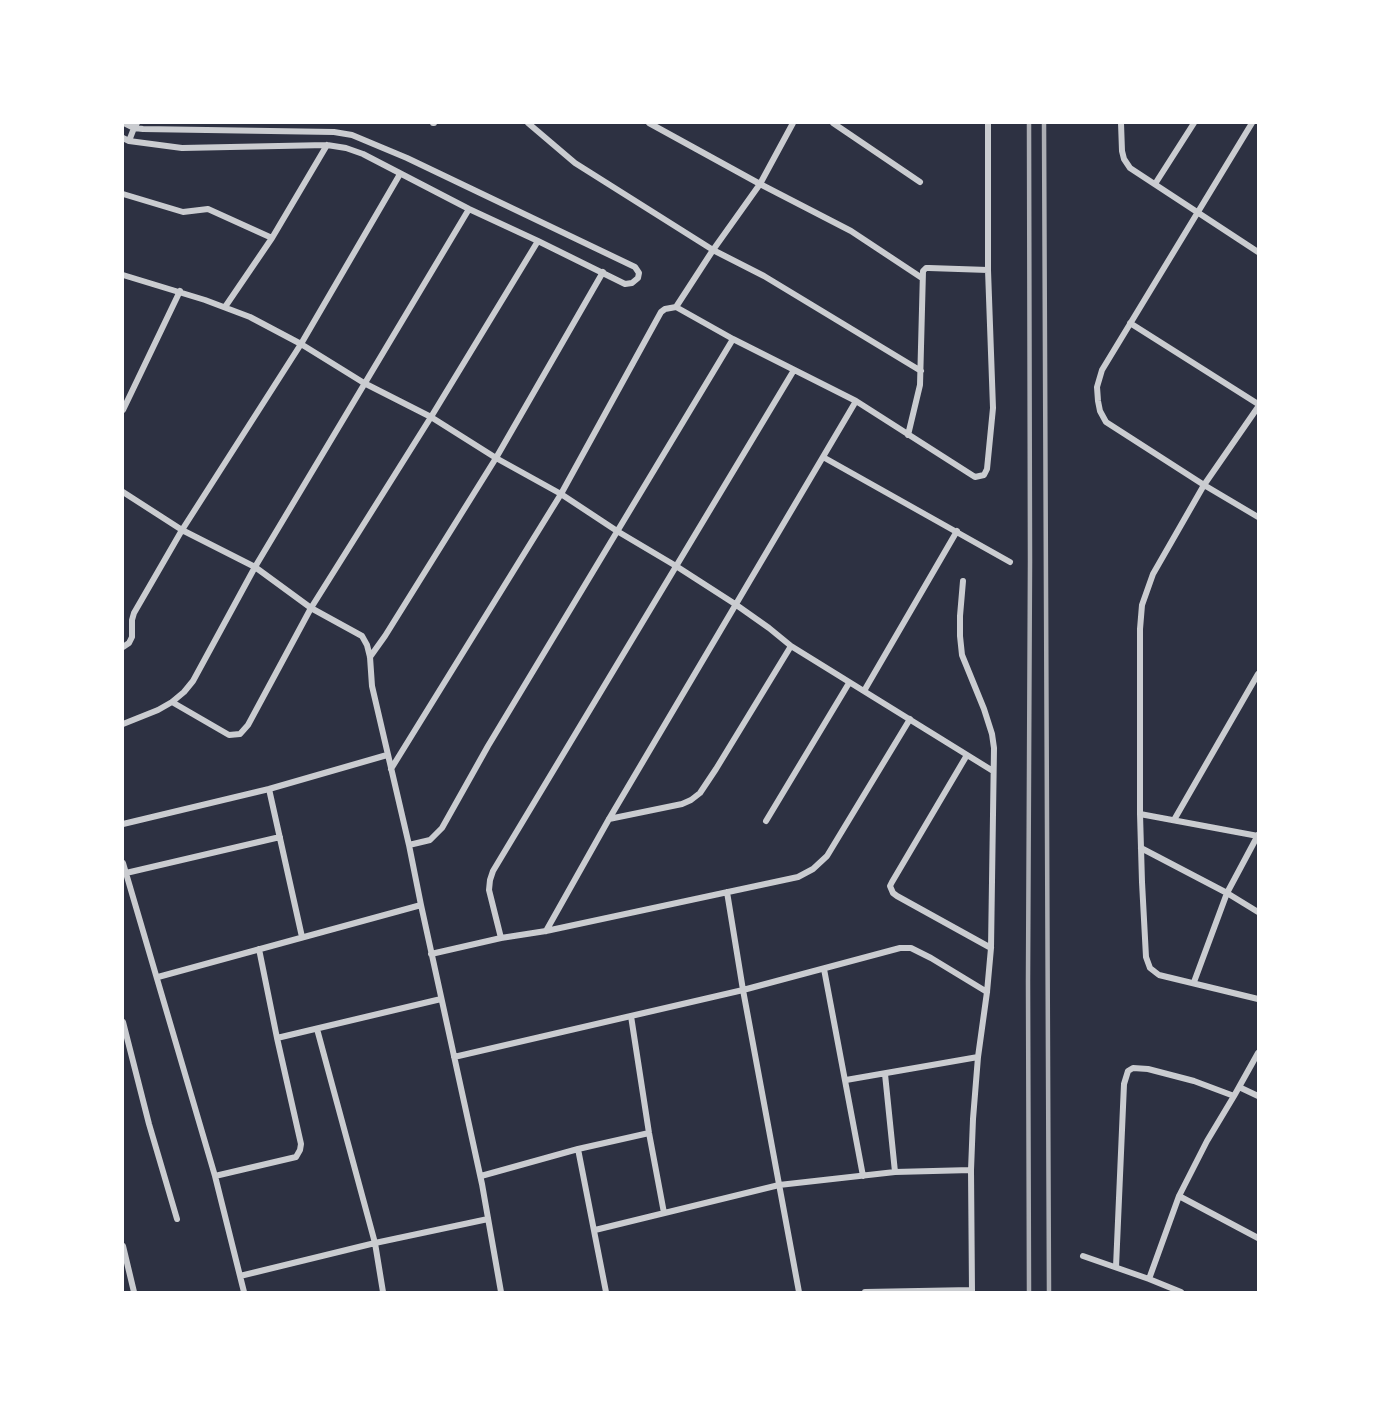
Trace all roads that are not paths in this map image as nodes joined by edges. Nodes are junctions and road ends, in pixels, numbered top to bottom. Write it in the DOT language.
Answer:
graph roads {
  1 [pos="124,123"];
  2 [pos="528,123"];
  3 [pos="648,123"];
  4 [pos="793,123"];
  5 [pos="833,123"];
  6 [pos="988,123"];
  7 [pos="1121,123"];
  8 [pos="1194,123"];
  9 [pos="1252,123"];
  10 [pos="135,125"];
  11 [pos="126,140"];
  12 [pos="327,145"];
  13 [pos="400,174"];
  14 [pos="920,182"];
  15 [pos="760,184"];
  16 [pos="1155,184"];
  17 [pos="123,194"];
  18 [pos="469,209"];
  19 [pos="1198,212"];
  20 [pos="272,238"];
  21 [pos="538,241"];
  22 [pos="713,250"];
  23 [pos="1258,252"];
  24 [pos="988,270"];
  25 [pos="603,272"];
  26 [pos="123,275"];
  27 [pos="922,278"];
  28 [pos="180,291"];
  29 [pos="225,307"];
  30 [pos="676,307"];
  31 [pos="1130,323"];
  32 [pos="733,339"];
  33 [pos="301,344"];
  34 [pos="794,370"];
  35 [pos="921,371"];
  36 [pos="364,383"];
  37 [pos="856,401"];
  38 [pos="1258,406"];
  39 [pos="123,410"];
  40 [pos="431,417"];
  41 [pos="908,435"];
  42 [pos="823,457"];
  43 [pos="496,458"];
  44 [pos="1204,485"];
  45 [pos="123,492"];
  46 [pos="561,494"];
  47 [pos="1258,517"];
  48 [pos="182,530"];
  49 [pos="617,531"];
  50 [pos="957,531"];
  51 [pos="1010,562"];
  52 [pos="676,566"];
  53 [pos="255,567"];
  54 [pos="963,581"];
  55 [pos="735,604"];
  56 [pos="311,608"];
  57 [pos="791,646"];
  58 [pos="123,647"];
  59 [pos="370,657"];
  60 [pos="1258,674"];
  61 [pos="849,683"];
  62 [pos="864,691"];
  63 [pos="172,702"];
  64 [pos="910,719"];
  65 [pos="123,724"];
  66 [pos="387,755"];
  67 [pos="967,755"];
  68 [pos="391,769"];
  69 [pos="993,771"];
  70 [pos="269,789"];
  71 [pos="1140,814"];
  72 [pos="609,819"];
  73 [pos="1174,820"];
  74 [pos="766,821"];
  75 [pos="123,824"];
  76 [pos="1258,836"];
  77 [pos="280,837"];
  78 [pos="409,845"];
  79 [pos="1141,848"];
  80 [pos="123,863"];
  81 [pos="126,873"];
  82 [pos="727,892"];
  83 [pos="1227,893"];
  84 [pos="421,905"];
  85 [pos="1258,912"];
  86 [pos="546,931"];
  87 [pos="302,937"];
  88 [pos="501,938"];
  89 [pos="991,948"];
  90 [pos="259,949"];
  91 [pos="432,954"];
  92 [pos="824,969"];
  93 [pos="158,977"];
  94 [pos="1194,982"];
  95 [pos="742,990"];
  96 [pos="987,992"];
  97 [pos="441,999"];
  98 [pos="1258,999"];
  99 [pos="631,1016"];
  100 [pos="123,1022"];
  101 [pos="317,1029"];
  102 [pos="277,1038"];
  103 [pos="1258,1053"];
  104 [pos="454,1057"];
  105 [pos="978,1057"];
  106 [pos="885,1074"];
  107 [pos="846,1080"];
  108 [pos="1239,1087"];
  109 [pos="1234,1095"];
  110 [pos="1258,1096"];
  111 [pos="649,1133"];
  112 [pos="578,1149"];
  113 [pos="971,1170"];
  114 [pos="895,1172"];
  115 [pos="215,1176"];
  116 [pos="481,1176"];
  117 [pos="862,1176"];
  118 [pos="779,1185"];
  119 [pos="1179,1196"];
  120 [pos="664,1213"];
  121 [pos="177,1219"];
  122 [pos="488,1219"];
  123 [pos="595,1230"];
  124 [pos="1258,1237"];
  125 [pos="375,1243"];
  126 [pos="123,1246"];
  127 [pos="1083,1256"];
  128 [pos="1116,1267"];
  129 [pos="240,1276"];
  130 [pos="1149,1279"];
  131 [pos="972,1291"];
  132 [pos="134,1292"];
  133 [pos="244,1292"];
  134 [pos="383,1292"];
  135 [pos="501,1292"];
  136 [pos="606,1292"];
  137 [pos="799,1292"];
  138 [pos="865,1292"];
  139 [pos="876,1292"];
  140 [pos="1181,1292"];
  1 -- 10 [label="street"];
  2 -- 22 [label="street"];
  3 -- 15 [label="street"];
  4 -- 15 [label="street"];
  5 -- 14 [label="street"];
  6 -- 24 [label="street"];
  7 -- 16 [label="street"];
  8 -- 16 [label="street"];
  9 -- 19 [label="street"];
  10 -- 11 [label="street"];
  10 -- 25 [label="street"];
  11 -- 12 [label="street"];
  12 -- 13 [label="street"];
  12 -- 20 [label="street"];
  13 -- 18 [label="street"];
  13 -- 33 [label="street"];
  15 -- 22 [label="street"];
  15 -- 27 [label="street"];
  16 -- 19 [label="street"];
  17 -- 20 [label="street"];
  18 -- 21 [label="street"];
  18 -- 36 [label="street"];
  19 -- 23 [label="street"];
  19 -- 31 [label="street"];
  20 -- 29 [label="street"];
  21 -- 25 [label="street"];
  21 -- 40 [label="street"];
  22 -- 30 [label="street"];
  22 -- 35 [label="street"];
  24 -- 27 [label="street"];
  24 -- 41 [label="street"];
  25 -- 43 [label="street"];
  26 -- 28 [label="street"];
  27 -- 35 [label="street"];
  28 -- 29 [label="street"];
  28 -- 39 [label="street"];
  29 -- 33 [label="street"];
  30 -- 32 [label="street"];
  30 -- 46 [label="street"];
  31 -- 38 [label="street"];
  31 -- 44 [label="street"];
  32 -- 34 [label="street"];
  32 -- 49 [label="street"];
  33 -- 36 [label="street"];
  33 -- 48 [label="street"];
  34 -- 37 [label="street"];
  34 -- 52 [label="street"];
  35 -- 41 [label="street"];
  36 -- 40 [label="street"];
  36 -- 53 [label="street"];
  37 -- 41 [label="street"];
  37 -- 42 [label="street"];
  38 -- 44 [label="street"];
  40 -- 43 [label="street"];
  40 -- 56 [label="street"];
  42 -- 50 [label="street"];
  42 -- 55 [label="street"];
  43 -- 46 [label="street"];
  43 -- 59 [label="street"];
  44 -- 47 [label="street"];
  44 -- 71 [label="street"];
  45 -- 48 [label="street"];
  46 -- 49 [label="street"];
  46 -- 68 [label="street"];
  48 -- 53 [label="street"];
  48 -- 58 [label="street"];
  49 -- 52 [label="street"];
  49 -- 78 [label="street"];
  50 -- 51 [label="street"];
  50 -- 62 [label="street"];
  52 -- 55 [label="street"];
  52 -- 88 [label="street"];
  53 -- 56 [label="street"];
  53 -- 63 [label="street"];
  54 -- 69 [label="street"];
  55 -- 57 [label="street"];
  55 -- 72 [label="street"];
  56 -- 59 [label="street"];
  56 -- 63 [label="street"];
  57 -- 61 [label="street"];
  57 -- 72 [label="street"];
  59 -- 66 [label="street"];
  60 -- 73 [label="street"];
  61 -- 62 [label="street"];
  61 -- 74 [label="street"];
  62 -- 64 [label="street"];
  63 -- 65 [label="street"];
  64 -- 67 [label="street"];
  64 -- 82 [label="street"];
  66 -- 68 [label="street"];
  66 -- 70 [label="street"];
  67 -- 69 [label="street"];
  67 -- 89 [label="street"];
  68 -- 78 [label="street"];
  69 -- 89 [label="street"];
  70 -- 75 [label="street"];
  70 -- 77 [label="street"];
  71 -- 73 [label="street"];
  71 -- 79 [label="street"];
  72 -- 86 [label="street"];
  73 -- 76 [label="street"];
  76 -- 83 [label="street"];
  77 -- 81 [label="street"];
  77 -- 87 [label="street"];
  78 -- 84 [label="street"];
  79 -- 83 [label="street"];
  79 -- 94 [label="street"];
  80 -- 81 [label="street"];
  81 -- 93 [label="street"];
  82 -- 86 [label="street"];
  82 -- 95 [label="street"];
  83 -- 85 [label="street"];
  83 -- 94 [label="street"];
  84 -- 87 [label="street"];
  84 -- 91 [label="street"];
  86 -- 88 [label="street"];
  87 -- 90 [label="street"];
  88 -- 91 [label="street"];
  89 -- 96 [label="street"];
  90 -- 93 [label="street"];
  90 -- 102 [label="street"];
  91 -- 97 [label="street"];
  92 -- 95 [label="street"];
  92 -- 96 [label="street"];
  92 -- 107 [label="street"];
  93 -- 115 [label="street"];
  94 -- 98 [label="street"];
  95 -- 99 [label="street"];
  95 -- 118 [label="street"];
  96 -- 105 [label="street"];
  97 -- 101 [label="street"];
  97 -- 104 [label="street"];
  99 -- 104 [label="street"];
  99 -- 111 [label="street"];
  100 -- 121 [label="street"];
  101 -- 102 [label="street"];
  101 -- 125 [label="street"];
  102 -- 115 [label="street"];
  103 -- 108 [label="street"];
  104 -- 116 [label="street"];
  105 -- 106 [label="street"];
  105 -- 113 [label="street"];
  106 -- 107 [label="street"];
  106 -- 114 [label="street"];
  107 -- 117 [label="street"];
  108 -- 109 [label="street"];
  108 -- 110 [label="street"];
  109 -- 119 [label="street"];
  109 -- 128 [label="street"];
  111 -- 112 [label="street"];
  111 -- 120 [label="street"];
  112 -- 116 [label="street"];
  112 -- 123 [label="street"];
  113 -- 114 [label="street"];
  113 -- 131 [label="street"];
  114 -- 117 [label="street"];
  115 -- 129 [label="street"];
  116 -- 122 [label="street"];
  117 -- 118 [label="street"];
  118 -- 120 [label="street"];
  118 -- 137 [label="street"];
  119 -- 124 [label="street"];
  119 -- 130 [label="street"];
  120 -- 123 [label="street"];
  122 -- 125 [label="street"];
  122 -- 135 [label="street"];
  123 -- 136 [label="street"];
  125 -- 129 [label="street"];
  125 -- 134 [label="street"];
  126 -- 132 [label="street"];
  127 -- 128 [label="street"];
  128 -- 130 [label="street"];
  129 -- 133 [label="street"];
  130 -- 140 [label="street"];
  131 -- 139 [label="street"];
  138 -- 139 [label="street"];
}
